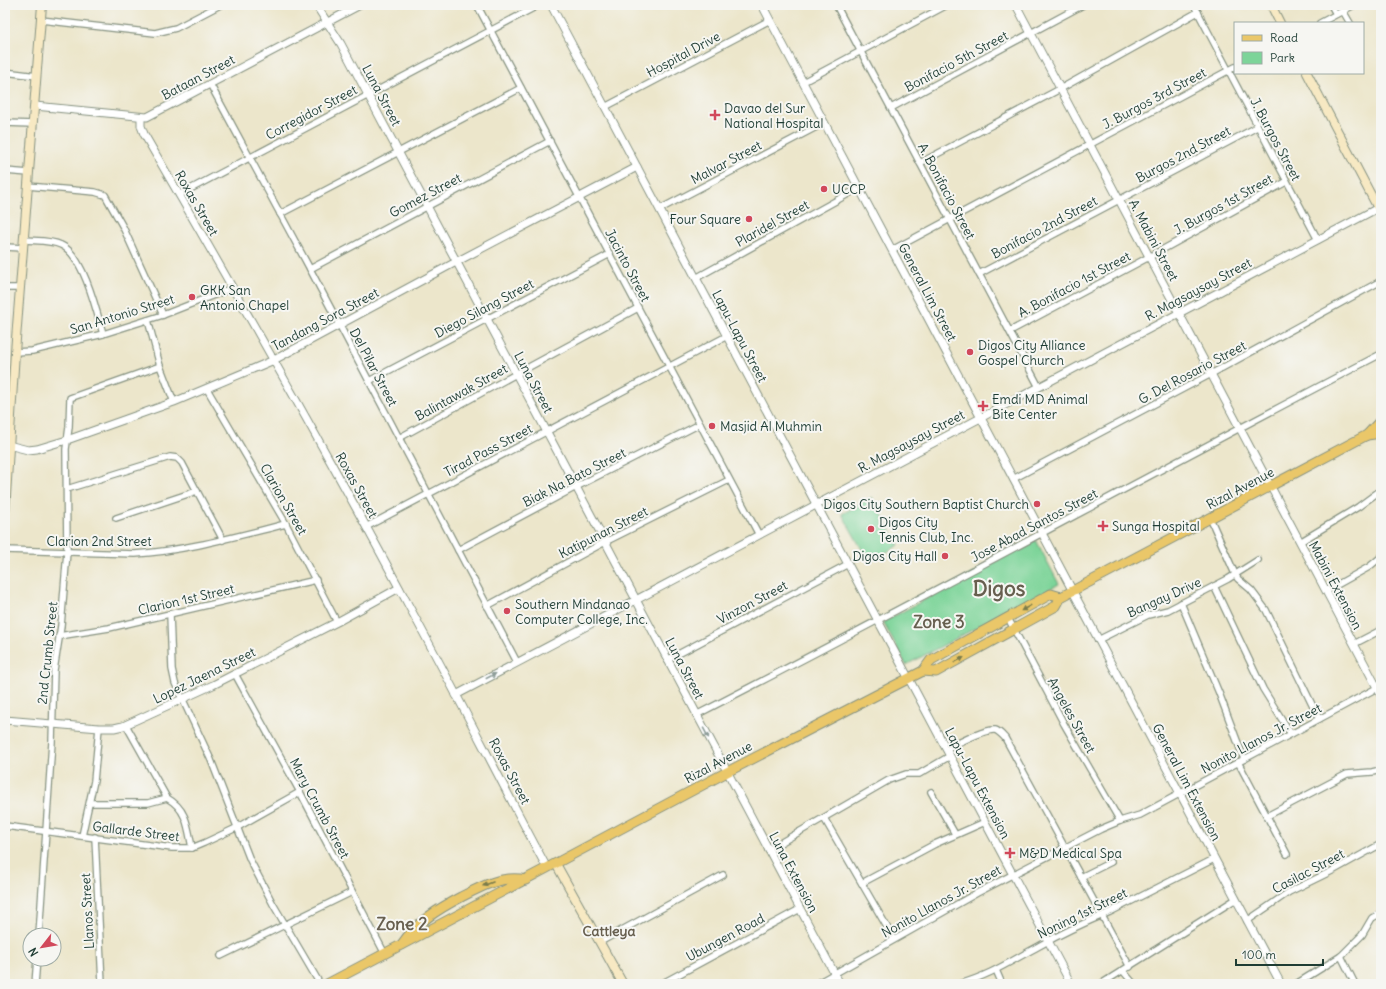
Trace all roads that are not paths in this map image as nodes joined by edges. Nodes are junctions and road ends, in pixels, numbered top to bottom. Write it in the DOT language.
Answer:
graph roads {
  1 [pos="42,5"];
  2 [pos="220,5"];
  3 [pos="316,5"];
  4 [pos="360,5"];
  5 [pos="478,5"];
  6 [pos="539,5"];
  7 [pos="551,5"];
  8 [pos="762,5"];
  9 [pos="836,5"];
  10 [pos="947,5"];
  11 [pos="1016,5"];
  12 [pos="1083,5"];
  13 [pos="1194,5"];
  14 [pos="1271,5"];
  15 [pos="1331,5"];
  16 [pos="1354,5"];
  17 [pos="1343,11"];
  18 [pos="1198,12"];
  19 [pos="1336,14"];
  20 [pos="41,20"];
  21 [pos="770,20"];
  22 [pos="326,22"];
  23 [pos="1280,22"];
  24 [pos="1322,22"];
  25 [pos="1349,22"];
  26 [pos="491,30"];
  27 [pos="1031,34"];
  28 [pos="861,51"];
  29 [pos="1234,68"];
  30 [pos="1228,71"];
  31 [pos="5,72"];
  32 [pos="1308,74"];
  33 [pos="37,76"];
  34 [pos="802,82"];
  35 [pos="210,84"];
  36 [pos="522,88"];
  37 [pos="1060,89"];
  38 [pos="368,95"];
  39 [pos="35,106"];
  40 [pos="605,107"];
  41 [pos="891,108"];
  42 [pos="141,117"];
  43 [pos="5,123"];
  44 [pos="824,123"];
  45 [pos="33,124"];
  46 [pos="1257,127"];
  47 [pos="550,141"];
  48 [pos="1090,145"];
  49 [pos="398,152"];
  50 [pos="250,157"];
  51 [pos="920,163"];
  52 [pos="637,167"];
  53 [pos="5,172"];
  54 [pos="29,173"];
  55 [pos="1286,182"];
  56 [pos="28,186"];
  57 [pos="859,188"];
  58 [pos="179,195"];
  59 [pos="580,197"];
  60 [pos="1119,200"];
  61 [pos="427,206"];
  62 [pos="660,209"];
  63 [pos="1379,211"];
  64 [pos="280,214"];
  65 [pos="950,219"];
  66 [pos="1318,240"];
  67 [pos="24,244"];
  68 [pos="5,247"];
  69 [pos="892,250"];
  70 [pos="610,254"];
  71 [pos="1149,257"];
  72 [pos="456,262"];
  73 [pos="310,268"];
  74 [pos="980,274"];
  75 [pos="696,278"];
  76 [pos="1381,281"];
  77 [pos="5,288"];
  78 [pos="20,288"];
  79 [pos="232,288"];
  80 [pos="638,308"];
  81 [pos="1179,313"];
  82 [pos="163,315"];
  83 [pos="486,319"];
  84 [pos="148,320"];
  85 [pos="340,325"];
  86 [pos="1010,331"];
  87 [pos="103,334"];
  88 [pos="727,336"];
  89 [pos="15,352"];
  90 [pos="1381,354"];
  91 [pos="274,360"];
  92 [pos="160,366"];
  93 [pos="669,366"];
  94 [pos="516,374"];
  95 [pos="1211,374"];
  96 [pos="369,381"];
  97 [pos="9,387"];
  98 [pos="1039,387"];
  99 [pos="207,388"];
  100 [pos="174,402"];
  101 [pos="980,418"];
  102 [pos="1381,420"];
  103 [pos="700,424"];
  104 [pos="1240,428"];
  105 [pos="546,432"];
  106 [pos="1381,433"];
  107 [pos="1367,435"];
  108 [pos="399,438"];
  109 [pos="67,440"];
  110 [pos="7,445"];
  111 [pos="1013,479"];
  112 [pos="729,480"];
  113 [pos="6,482"];
  114 [pos="1271,486"];
  115 [pos="576,487"];
  116 [pos="67,489"];
  117 [pos="197,490"];
  118 [pos="1381,490"];
  119 [pos="429,494"];
  120 [pos="816,504"];
  121 [pos="5,512"];
  122 [pos="116,518"];
  123 [pos="1210,518"];
  124 [pos="286,524"];
  125 [pos="366,527"];
  126 [pos="1042,534"];
  127 [pos="759,535"];
  128 [pos="223,540"];
  129 [pos="605,542"];
  130 [pos="1300,542"];
  131 [pos="5,550"];
  132 [pos="458,550"];
  133 [pos="67,552"];
  134 [pos="1381,557"];
  135 [pos="1258,560"];
  136 [pos="848,564"];
  137 [pos="1235,574"];
  138 [pos="316,580"];
  139 [pos="1214,586"];
  140 [pos="399,588"];
  141 [pos="1072,591"];
  142 [pos="1326,591"];
  143 [pos="1061,597"];
  144 [pos="635,600"];
  145 [pos="1181,603"];
  146 [pos="487,606"];
  147 [pos="170,614"];
  148 [pos="1008,618"];
  149 [pos="878,620"];
  150 [pos="337,622"];
  151 [pos="988,629"];
  152 [pos="1014,630"];
  153 [pos="1381,630"];
  154 [pos="60,636"];
  155 [pos="1098,640"];
  156 [pos="994,641"];
  157 [pos="1354,644"];
  158 [pos="667,660"];
  159 [pos="518,662"];
  160 [pos="923,671"];
  161 [pos="235,674"];
  162 [pos="908,678"];
  163 [pos="1377,688"];
  164 [pos="456,695"];
  165 [pos="1381,695"];
  166 [pos="182,699"];
  167 [pos="696,715"];
  168 [pos="1319,719"];
  169 [pos="5,720"];
  170 [pos="52,724"];
  171 [pos="126,725"];
  172 [pos="99,728"];
  173 [pos="1291,734"];
  174 [pos="946,749"];
  175 [pos="950,756"];
  176 [pos="1244,759"];
  177 [pos="1238,762"];
  178 [pos="1381,770"];
  179 [pos="727,772"];
  180 [pos="300,792"];
  181 [pos="931,792"];
  182 [pos="1180,794"];
  183 [pos="167,798"];
  184 [pos="90,803"];
  185 [pos="1267,816"];
  186 [pos="824,818"];
  187 [pos="1120,821"];
  188 [pos="985,822"];
  189 [pos="5,826"];
  190 [pos="236,828"];
  191 [pos="46,830"];
  192 [pos="954,834"];
  193 [pos="82,836"];
  194 [pos="95,837"];
  195 [pos="1381,844"];
  196 [pos="1065,847"];
  197 [pos="192,848"];
  198 [pos="768,850"];
  199 [pos="1287,854"];
  200 [pos="1214,859"];
  201 [pos="1111,862"];
  202 [pos="556,864"];
  203 [pos="547,868"];
  204 [pos="1013,874"];
  205 [pos="723,875"];
  206 [pos="1081,877"];
  207 [pos="526,880"];
  208 [pos="862,883"];
  209 [pos="352,892"];
  210 [pos="1236,899"];
  211 [pos="800,909"];
  212 [pos="1381,913"];
  213 [pos="1101,915"];
  214 [pos="1247,921"];
  215 [pos="285,925"];
  216 [pos="40,927"];
  217 [pos="894,940"];
  218 [pos="1048,941"];
  219 [pos="600,942"];
  220 [pos="401,946"];
  221 [pos="385,954"];
  222 [pos="221,956"];
  223 [pos="1341,956"];
  224 [pos="36,967"];
  225 [pos="1130,967"];
  226 [pos="996,970"];
  227 [pos="1123,971"];
  228 [pos="834,974"];
  229 [pos="35,984"];
  230 [pos="102,984"];
  231 [pos="326,984"];
  232 [pos="623,984"];
  233 [pos="661,984"];
  234 [pos="816,984"];
  235 [pos="840,984"];
  236 [pos="959,984"];
  237 [pos="1002,984"];
  238 [pos="1071,984"];
  239 [pos="1101,984"];
  240 [pos="1134,984"];
  241 [pos="1280,984"];
  242 [pos="1296,984"];
  243 [pos="1355,984"];
  1 -- 20 [label="main road"];
  2 -- 20 [label="street"];
  3 -- 22 [label="street, Luna Street"];
  4 -- 22 [label="street, Bataan Street"];
  5 -- 26 [label="street, Jacinto Street"];
  6 -- 26 [label="street, Corregidor Street"];
  7 -- 40 [label="street, Lapu-Lapu Street"];
  8 -- 21 [label="street, General Lim Street"];
  9 -- 28 [label="street, A. Bonifacio Street"];
  10 -- 28 [label="street"];
  11 -- 27 [label="street, A. Mabini Street"];
  12 -- 27 [label="street, Bonifacio 5th Street"];
  13 -- 18 [label="street, J. Burgos Street"];
  14 -- 23 [label="main road"];
  15 -- 19 [label="street"];
  16 -- 17 [label="street"];
  17 -- 19 [label="street"];
  17 -- 25 [label="street"];
  18 -- 30 [label="street, J. Burgos Street"];
  18 -- 37 [label="street"];
  19 -- 24 [label="street"];
  20 -- 33 [label="main road"];
  21 -- 34 [label="street, General Lim Street"];
  21 -- 40 [label="street, Hospital Drive"];
  22 -- 35 [label="street, Bataan Street"];
  22 -- 38 [label="street, Luna Street"];
  26 -- 36 [label="street, Jacinto Street"];
  26 -- 38 [label="street, Corregidor Street"];
  27 -- 37 [label="street, A. Mabini Street"];
  27 -- 41 [label="street, Bonifacio 5th Street"];
  28 -- 34 [label="street"];
  28 -- 41 [label="street, A. Bonifacio Street"];
  29 -- 30 [label="street, J. Burgos 3rd Street"];
  30 -- 46 [label="street, J. Burgos Street"];
  30 -- 48 [label="street, J. Burgos 3rd Street"];
  31 -- 33 [label="street"];
  32 -- 63 [label="main road"];
  33 -- 39 [label="main road"];
  34 -- 44 [label="street, General Lim Street"];
  35 -- 42 [label="street, Bataan Street"];
  35 -- 50 [label="street, Del Pilar Street"];
  36 -- 47 [label="street, Jacinto Street"];
  36 -- 49 [label="street"];
  37 -- 48 [label="street, A. Mabini Street"];
  37 -- 51 [label="street"];
  38 -- 49 [label="street, Luna Street"];
  38 -- 50 [label="street, Corregidor Street"];
  39 -- 42 [label="street, Bataan Street"];
  39 -- 45 [label="main road"];
  40 -- 52 [label="street, Lapu-Lapu Street"];
  41 -- 51 [label="street, A. Bonifacio Street"];
  42 -- 58 [label="street, Roxas Street"];
  43 -- 45 [label="street"];
  44 -- 57 [label="street, General Lim Street"];
  44 -- 62 [label="street, Malvar Street"];
  45 -- 54 [label="main road"];
  46 -- 55 [label="street, J. Burgos Street"];
  46 -- 60 [label="street, Burgos 2nd Street"];
  47 -- 59 [label="street, Jacinto Street"];
  47 -- 61 [label="street, Gomez Street"];
  48 -- 60 [label="street, A. Mabini Street"];
  48 -- 65 [label="street, J. Burgos 3rd Street"];
  49 -- 61 [label="street, Luna Street"];
  49 -- 64 [label="street"];
  50 -- 58 [label="street, Corregidor Street"];
  50 -- 64 [label="street, Del Pilar Street"];
  51 -- 65 [label="street, A. Bonifacio Street"];
  52 -- 59 [label="street, Tandang Sora Street"];
  52 -- 62 [label="street, Lapu-Lapu Street"];
  53 -- 54 [label="street"];
  54 -- 56 [label="main road"];
  55 -- 66 [label="street, J. Burgos Street"];
  55 -- 71 [label="street, J. Burgos 1st Street"];
  56 -- 67 [label="main road"];
  56 -- 82 [label="street"];
  57 -- 69 [label="street, General Lim Street"];
  57 -- 75 [label="street, Plaridel Street"];
  58 -- 79 [label="street, Roxas Street"];
  59 -- 70 [label="street, Jacinto Street"];
  59 -- 72 [label="street, Tandang Sora Street"];
  60 -- 71 [label="street, A. Mabini Street"];
  60 -- 74 [label="street, Bonifacio 2nd Street"];
  61 -- 72 [label="street, Luna Street"];
  61 -- 73 [label="street, Gomez Street"];
  62 -- 75 [label="street, Lapu-Lapu Street"];
  63 -- 66 [label="street, R. Magsaysay Street"];
  64 -- 73 [label="street, Del Pilar Street"];
  65 -- 69 [label="street, J. Burgos 3rd Street"];
  65 -- 74 [label="street, A. Bonifacio Street"];
  66 -- 81 [label="street, R. Magsaysay Street"];
  67 -- 68 [label="street"];
  67 -- 78 [label="main road"];
  67 -- 87 [label="street"];
  69 -- 101 [label="street, General Lim Street"];
  70 -- 80 [label="street, Jacinto Street"];
  70 -- 83 [label="street, Diego Silang Street"];
  71 -- 81 [label="street, A. Mabini Street"];
  71 -- 86 [label="street, A. Bonifacio 1st Street"];
  72 -- 83 [label="street, Luna Street"];
  72 -- 85 [label="street, Tandang Sora Street"];
  73 -- 85 [label="street, Del Pilar Street"];
  74 -- 86 [label="street, A. Bonifacio Street"];
  75 -- 88 [label="street, Lapu-Lapu Street"];
  76 -- 95 [label="street, G. Del Rosario Street"];
  77 -- 78 [label="street"];
  78 -- 89 [label="main road"];
  79 -- 82 [label="street, San Antonio Street"];
  79 -- 91 [label="street, Roxas Street"];
  80 -- 93 [label="street, Jacinto Street"];
  80 -- 94 [label="street, Balintawak Street"];
  81 -- 95 [label="street, A. Mabini Street"];
  81 -- 98 [label="street, R. Magsaysay Street"];
  82 -- 84 [label="street, San Antonio Street"];
  83 -- 94 [label="street, Luna Street"];
  83 -- 96 [label="street, Diego Silang Street"];
  84 -- 87 [label="street, San Antonio Street"];
  84 -- 92 [label="street"];
  85 -- 91 [label="street, Tandang Sora Street"];
  85 -- 96 [label="street, Del Pilar Street"];
  86 -- 98 [label="street, A. Bonifacio Street"];
  87 -- 89 [label="street, San Antonio Street"];
  88 -- 93 [label="street, Tirad Pass Street"];
  88 -- 120 [label="street, Lapu-Lapu Street"];
  89 -- 97 [label="main road"];
  90 -- 104 [label="street, Jose Abad Santos Street"];
  91 -- 99 [label="street, Tandang Sora Street"];
  91 -- 125 [label="street, Roxas Street"];
  92 -- 100 [label="street"];
  92 -- 109 [label="street, 2nd Crumb Street"];
  93 -- 103 [label="street, Jacinto Street"];
  93 -- 105 [label="street, Tirad Pass Street"];
  94 -- 105 [label="street, Luna Street"];
  94 -- 108 [label="street, Balintawak Street"];
  95 -- 104 [label="street, A. Mabini Street"];
  95 -- 111 [label="street, G. Del Rosario Street"];
  96 -- 108 [label="street, Del Pilar Street"];
  97 -- 110 [label="main road"];
  98 -- 101 [label="street, R. Magsaysay Street"];
  99 -- 100 [label="street, Tandang Sora Street"];
  99 -- 124 [label="street, Clarion Street"];
  100 -- 109 [label="street, Tandang Sora Street"];
  101 -- 111 [label="street, General Lim Street"];
  101 -- 120 [label="street, R. Magsaysay Street"];
  102 -- 107 [label="main road, Rizal Avenue"];
  103 -- 112 [label="street, Jacinto Street"];
  103 -- 115 [label="street, Biak Na Bato Street"];
  104 -- 114 [label="street, A. Mabini Street"];
  104 -- 126 [label="street, Jose Abad Santos Street"];
  105 -- 115 [label="street, Luna Street"];
  105 -- 119 [label="street, Tirad Pass Street"];
  106 -- 107 [label="main road, Rizal Avenue"];
  107 -- 114 [label="main road, Rizal Avenue"];
  108 -- 119 [label="street, Del Pilar Street"];
  109 -- 110 [label="street, Tandang Sora Street"];
  109 -- 116 [label="street, 2nd Crumb Street"];
  110 -- 113 [label="main road"];
  111 -- 126 [label="street, General Lim Street"];
  112 -- 127 [label="street, Jacinto Street"];
  112 -- 129 [label="street, Katipunan Street"];
  113 -- 121 [label="main road"];
  114 -- 123 [label="main road, Rizal Avenue"];
  114 -- 130 [label="street, Mabini Extension"];
  115 -- 129 [label="street, Luna Street"];
  115 -- 132 [label="street, Biak Na Bato Street"];
  116 -- 117 [label="street"];
  116 -- 133 [label="street, 2nd Crumb Street"];
  117 -- 122 [label="street"];
  117 -- 128 [label="street"];
  118 -- 130 [label="street"];
  119 -- 125 [label="street, Tirad Pass Street"];
  119 -- 132 [label="street, Del Pilar Street"];
  120 -- 127 [label="street, R. Magsaysay Street"];
  120 -- 136 [label="street, Lapu-Lapu Street"];
  123 -- 137 [label="street"];
  123 -- 141 [label="main road, Rizal Avenue"];
  124 -- 128 [label="street, Clarion 2nd Street"];
  124 -- 138 [label="street, Clarion Street"];
  125 -- 140 [label="street, Roxas Street"];
  126 -- 141 [label="street, General Lim Street"];
  126 -- 149 [label="street, Jose Abad Santos Street"];
  127 -- 144 [label="street, R. Magsaysay Street"];
  128 -- 133 [label="street, Clarion 2nd Street"];
  129 -- 144 [label="street, Luna Street"];
  129 -- 146 [label="street, Katipunan Street"];
  130 -- 142 [label="street, Mabini Extension"];
  131 -- 133 [label="street, Clarion 2nd Street"];
  132 -- 146 [label="street, Del Pilar Street"];
  133 -- 154 [label="street, 2nd Crumb Street"];
  134 -- 142 [label="street"];
  135 -- 137 [label="street, Bangay Drive"];
  136 -- 149 [label="street, Lapu-Lapu Street"];
  136 -- 158 [label="street, Vinzon Street"];
  137 -- 139 [label="street, Bangay Drive"];
  137 -- 168 [label="street"];
  138 -- 147 [label="street, Clarion 1st Street"];
  138 -- 150 [label="street, Clarion Street"];
  139 -- 145 [label="street, Bangay Drive"];
  139 -- 173 [label="street"];
  140 -- 150 [label="street, Lopez Jaena Street"];
  140 -- 164 [label="street, Roxas Street"];
  141 -- 143 [label="main road, Rizal Avenue"];
  141 -- 155 [label="street, General Lim Extension"];
  142 -- 157 [label="street, Mabini Extension"];
  143 -- 148 [label="main road, Rizal Avenue, one-way"];
  143 -- 152 [label="main road, Rizal Avenue"];
  144 -- 158 [label="street, Luna Street"];
  144 -- 159 [label="street, R. Magsaysay Street"];
  145 -- 155 [label="street, Bangay Drive"];
  145 -- 176 [label="street"];
  146 -- 159 [label="street, Del Pilar Street"];
  147 -- 154 [label="street, Clarion 1st Street"];
  147 -- 166 [label="street"];
  148 -- 151 [label="main road, Rizal Avenue"];
  148 -- 152 [label="street, Angeles Street"];
  149 -- 162 [label="street, Lapu-Lapu Street"];
  149 -- 167 [label="street, Jose Abad Santos Street"];
  150 -- 161 [label="street, Lopez Jaena Street"];
  151 -- 156 [label="main road"];
  151 -- 160 [label="main road, Rizal Avenue"];
  152 -- 156 [label="main road, Rizal Avenue"];
  152 -- 187 [label="street, Angeles Street"];
  153 -- 157 [label="street"];
  154 -- 170 [label="street, 2nd Crumb Street"];
  155 -- 182 [label="street, General Lim Extension"];
  160 -- 156 [label="main road, Rizal Avenue, one-way"];
  157 -- 163 [label="street, Mabini Extension"];
  158 -- 167 [label="street, Luna Street"];
  164 -- 159 [label="street, R. Magsaysay Street, one-way"];
  160 -- 162 [label="main road, Rizal Avenue"];
  161 -- 166 [label="street, Lopez Jaena Street"];
  161 -- 180 [label="street, Mary Crumb Street"];
  162 -- 174 [label="street, Lapu-Lapu Extension"];
  162 -- 179 [label="main road, Rizal Avenue"];
  163 -- 165 [label="street, Mabini Extension"];
  163 -- 168 [label="street, Nonito Llanos Jr. Street"];
  164 -- 203 [label="street, Roxas Street"];
  166 -- 171 [label="street, Lopez Jaena Street"];
  166 -- 190 [label="street"];
  167 -- 179 [label="street, Luna Street, one-way"];
  168 -- 173 [label="street, Nonito Llanos Jr. Street"];
  169 -- 170 [label="street, Lopez Jaena Street"];
  170 -- 172 [label="street, Lopez Jaena Street"];
  170 -- 191 [label="street, 2nd Crumb Street"];
  171 -- 172 [label="street, Lopez Jaena Street"];
  171 -- 183 [label="street"];
  172 -- 184 [label="street"];
  173 -- 176 [label="street, Nonito Llanos Jr. Street"];
  174 -- 175 [label="street, Lapu-Lapu Extension"];
  174 -- 196 [label="street"];
  175 -- 186 [label="street"];
  175 -- 188 [label="street, Lapu-Lapu Extension"];
  176 -- 177 [label="street, Nonito Llanos Jr. Street"];
  177 -- 182 [label="street, Nonito Llanos Jr. Street"];
  177 -- 185 [label="street"];
  178 -- 185 [label="street"];
  179 -- 198 [label="street, Luna Extension"];
  179 -- 202 [label="main road, Rizal Avenue"];
  180 -- 190 [label="street, Gallarde Street"];
  180 -- 209 [label="street, Mary Crumb Street"];
  181 -- 192 [label="street"];
  182 -- 187 [label="street, Nonito Llanos Jr. Street"];
  182 -- 200 [label="street, General Lim Extension"];
  183 -- 184 [label="street"];
  183 -- 197 [label="street"];
  184 -- 193 [label="street"];
  185 -- 199 [label="street"];
  186 -- 198 [label="street"];
  186 -- 208 [label="street"];
  187 -- 196 [label="street, Nonito Llanos Jr. Street"];
  188 -- 192 [label="street"];
  188 -- 204 [label="street, Lapu-Lapu Extension"];
  189 -- 191 [label="street, Gallarde Street"];
  190 -- 197 [label="street, Gallarde Street"];
  190 -- 215 [label="street"];
  191 -- 193 [label="street, Gallarde Street"];
  191 -- 216 [label="street, 2nd Crumb Street"];
  192 -- 208 [label="street"];
  193 -- 194 [label="street, Gallarde Street"];
  194 -- 197 [label="street, Gallarde Street"];
  194 -- 230 [label="street, Llanos Street"];
  195 -- 214 [label="street, Casilac Street"];
  196 -- 204 [label="street, Nonito Llanos Jr. Street"];
  196 -- 206 [label="street"];
  198 -- 211 [label="street, Luna Extension"];
  200 -- 210 [label="street, General Lim Extension"];
  200 -- 213 [label="street, Noning 1st Street"];
  201 -- 206 [label="street"];
  202 -- 203 [label="main road, Rizal Avenue"];
  202 -- 219 [label="main road"];
  203 -- 207 [label="main road, Rizal Avenue"];
  204 -- 217 [label="street, Nonito Llanos Jr. Street"];
  204 -- 218 [label="street, Lapu-Lapu Extension"];
  205 -- 219 [label="street"];
  206 -- 213 [label="street"];
  207 -- 220 [label="main road, Rizal Avenue"];
  207 -- 220 [label="main road, Rizal Avenue, one-way"];
  208 -- 217 [label="street"];
  209 -- 215 [label="street"];
  209 -- 221 [label="street, Mary Crumb Street"];
  210 -- 214 [label="street, General Lim Extension"];
  210 -- 225 [label="street"];
  211 -- 228 [label="street, Luna Extension"];
  211 -- 233 [label="street, Ubungen Road"];
  212 -- 223 [label="street"];
  213 -- 218 [label="street, Noning 1st Street"];
  213 -- 225 [label="street"];
  214 -- 241 [label="street, General Lim Extension"];
  215 -- 222 [label="street"];
  215 -- 231 [label="street"];
  217 -- 228 [label="street, Nonito Llanos Jr. Street"];
  218 -- 226 [label="street, Noning 1st Street"];
  218 -- 238 [label="street, Lapu-Lapu Extension"];
  219 -- 232 [label="main road"];
  220 -- 221 [label="main road, Rizal Avenue"];
  221 -- 231 [label="main road, Rizal Avenue"];
  223 -- 242 [label="street"];
  223 -- 243 [label="street"];
  224 -- 229 [label="street"];
  225 -- 227 [label="street"];
  226 -- 236 [label="street, Noning 1st Street"];
  226 -- 237 [label="street"];
  227 -- 239 [label="street"];
  227 -- 240 [label="street"];
  228 -- 234 [label="street, Nonito Llanos Jr. Street"];
  228 -- 235 [label="street, Luna Extension"];
}
